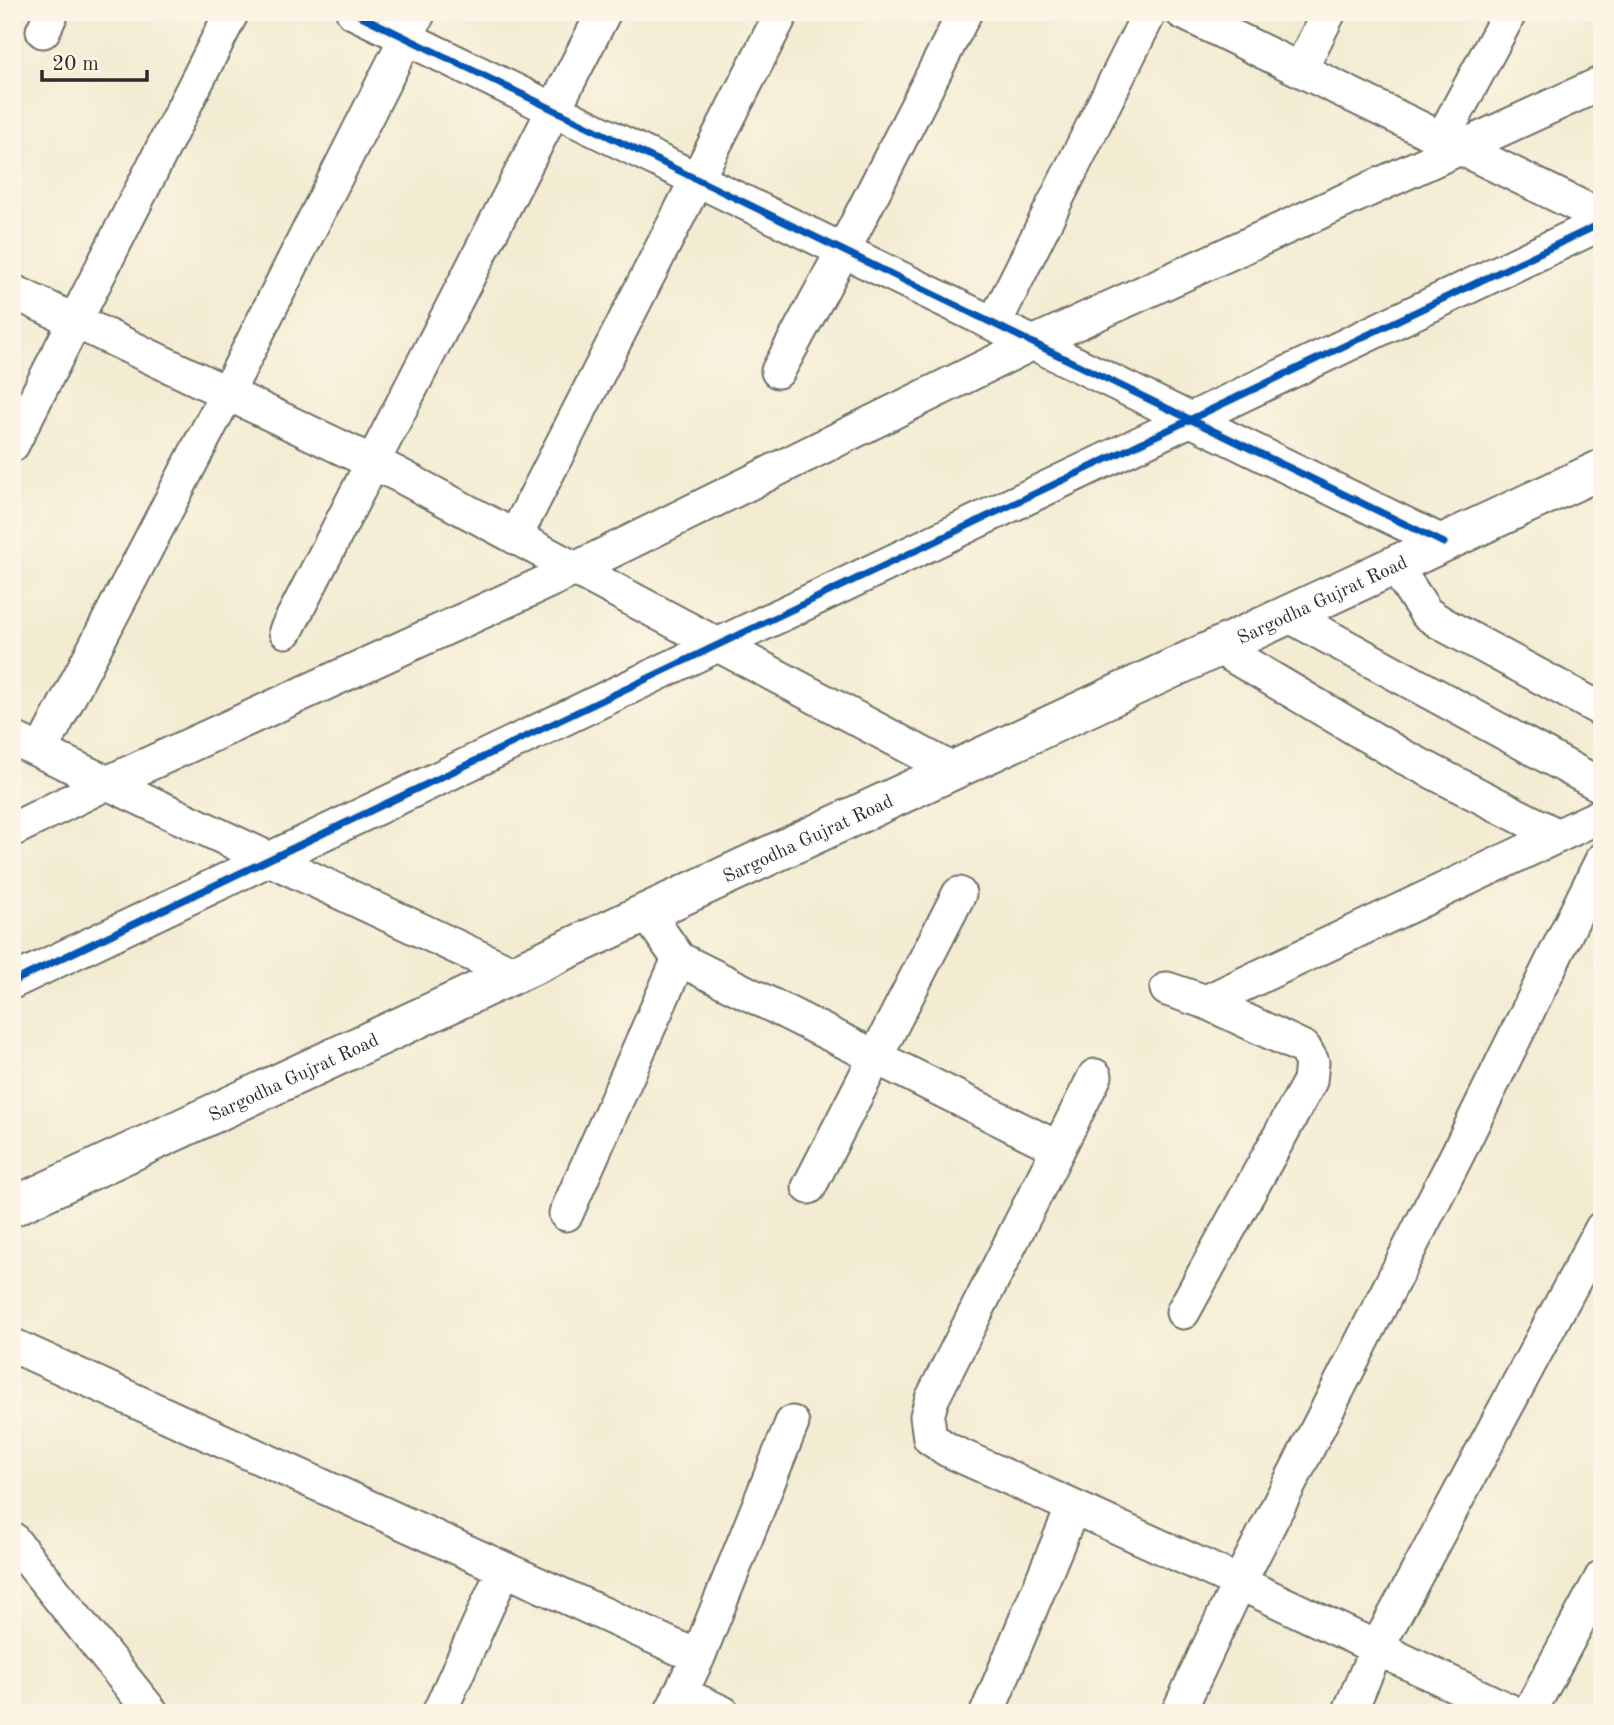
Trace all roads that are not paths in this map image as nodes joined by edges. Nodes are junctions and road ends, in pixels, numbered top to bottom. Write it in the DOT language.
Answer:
graph roads {
  1 [pos="232,12"];
  2 [pos="353,12"];
  3 [pos="604,12"];
  4 [pos="782,12"];
  5 [pos="965,12"];
  6 [pos="1150,12"];
  7 [pos="1182,12"];
  8 [pos="1329,12"];
  9 [pos="1510,12"];
  10 [pos="412,25"];
  11 [pos="1300,70"];
  12 [pos="1602,82"];
  13 [pos="554,110"];
  14 [pos="1450,143"];
  15 [pos="697,180"];
  16 [pos="1602,217"];
  17 [pos="1602,223"];
  18 [pos="844,250"];
  19 [pos="12,291"];
  20 [pos="76,322"];
  21 [pos="993,324"];
  22 [pos="1033,343"];
  23 [pos="778,371"];
  24 [pos="227,393"];
  25 [pos="1188,418"];
  26 [pos="12,445"];
  27 [pos="371,462"];
  28 [pos="1602,470"];
  29 [pos="515,537"];
  30 [pos="1444,543"];
  31 [pos="1395,566"];
  32 [pos="575,569"];
  33 [pos="1288,615"];
  34 [pos="286,631"];
  35 [pos="719,645"];
  36 [pos="1218,647"];
  37 [pos="1602,710"];
  38 [pos="27,745"];
  39 [pos="953,770"];
  40 [pos="107,783"];
  41 [pos="1602,786"];
  42 [pos="1602,815"];
  43 [pos="12,830"];
  44 [pos="1558,836"];
  45 [pos="271,860"];
  46 [pos="1602,860"];
  47 [pos="959,894"];
  48 [pos="646,912"];
  49 [pos="680,960"];
  50 [pos="512,973"];
  51 [pos="12,982"];
  52 [pos="1167,989"];
  53 [pos="1206,1002"];
  54 [pos="875,1057"];
  55 [pos="1095,1076"];
  56 [pos="1058,1148"];
  57 [pos="808,1187"];
  58 [pos="12,1206"];
  59 [pos="566,1214"];
  60 [pos="1602,1228"];
  61 [pos="1182,1312"];
  62 [pos="12,1345"];
  63 [pos="792,1423"];
  64 [pos="1073,1507"];
  65 [pos="12,1539"];
  66 [pos="504,1569"];
  67 [pos="1602,1577"];
  68 [pos="1238,1583"];
  69 [pos="1377,1648"];
  70 [pos="698,1657"];
  71 [pos="676,1703"];
  72 [pos="135,1705"];
  73 [pos="439,1713"];
  74 [pos="723,1713"];
  75 [pos="987,1713"];
  76 [pos="1178,1713"];
  77 [pos="1349,1713"];
  78 [pos="1514,1713"];
  79 [pos="1529,1713"];
  1 -- 20 [label="street"];
  2 -- 10 [label="street"];
  3 -- 13 [label="street"];
  4 -- 15 [label="street"];
  5 -- 18 [label="street"];
  6 -- 21 [label="street"];
  7 -- 11 [label="street"];
  8 -- 11 [label="street"];
  9 -- 14 [label="street"];
  10 -- 13 [label="street"];
  10 -- 24 [label="street"];
  11 -- 14 [label="street"];
  12 -- 14 [label="street"];
  13 -- 15 [label="street"];
  13 -- 27 [label="street"];
  14 -- 16 [label="street"];
  14 -- 22 [label="street"];
  15 -- 18 [label="street"];
  15 -- 29 [label="street"];
  17 -- 25 [label="street"];
  18 -- 21 [label="street"];
  18 -- 23 [label="street"];
  19 -- 20 [label="street"];
  20 -- 24 [label="street"];
  20 -- 26 [label="street"];
  21 -- 22 [label="street"];
  22 -- 25 [label="street"];
  22 -- 32 [label="street"];
  24 -- 27 [label="street"];
  24 -- 38 [label="street"];
  25 -- 30 [label="street"];
  25 -- 35 [label="street"];
  27 -- 29 [label="street"];
  27 -- 34 [label="street"];
  28 -- 30 [label="main road, Sargodha Gujrat Road"];
  29 -- 32 [label="street"];
  30 -- 31 [label="main road, Sargodha Gujrat Road"];
  31 -- 33 [label="main road, Sargodha Gujrat Road"];
  31 -- 37 [label="street"];
  32 -- 35 [label="street"];
  32 -- 40 [label="street"];
  33 -- 36 [label="main road, Sargodha Gujrat Road"];
  33 -- 41 [label="street"];
  35 -- 39 [label="street"];
  35 -- 45 [label="street"];
  36 -- 39 [label="main road, Sargodha Gujrat Road"];
  36 -- 44 [label="street"];
  38 -- 40 [label="street"];
  39 -- 48 [label="main road, Sargodha Gujrat Road"];
  40 -- 43 [label="street"];
  40 -- 45 [label="street"];
  42 -- 44 [label="street"];
  44 -- 53 [label="street"];
  45 -- 50 [label="street"];
  45 -- 51 [label="street"];
  46 -- 68 [label="street"];
  47 -- 54 [label="street"];
  48 -- 49 [label="street"];
  48 -- 50 [label="main road, Sargodha Gujrat Road"];
  49 -- 54 [label="street"];
  49 -- 59 [label="street"];
  50 -- 58 [label="main road, Sargodha Gujrat Road"];
  52 -- 53 [label="street"];
  53 -- 61 [label="street"];
  54 -- 56 [label="street"];
  54 -- 57 [label="street"];
  55 -- 56 [label="street"];
  56 -- 64 [label="street"];
  60 -- 69 [label="street"];
  62 -- 66 [label="street"];
  63 -- 70 [label="street"];
  64 -- 68 [label="street"];
  64 -- 75 [label="street"];
  65 -- 72 [label="street"];
  66 -- 70 [label="street"];
  66 -- 73 [label="street"];
  67 -- 79 [label="street"];
  68 -- 69 [label="street"];
  68 -- 76 [label="street"];
  69 -- 77 [label="street"];
  69 -- 78 [label="street"];
  70 -- 71 [label="street"];
  71 -- 74 [label="street"];
}
